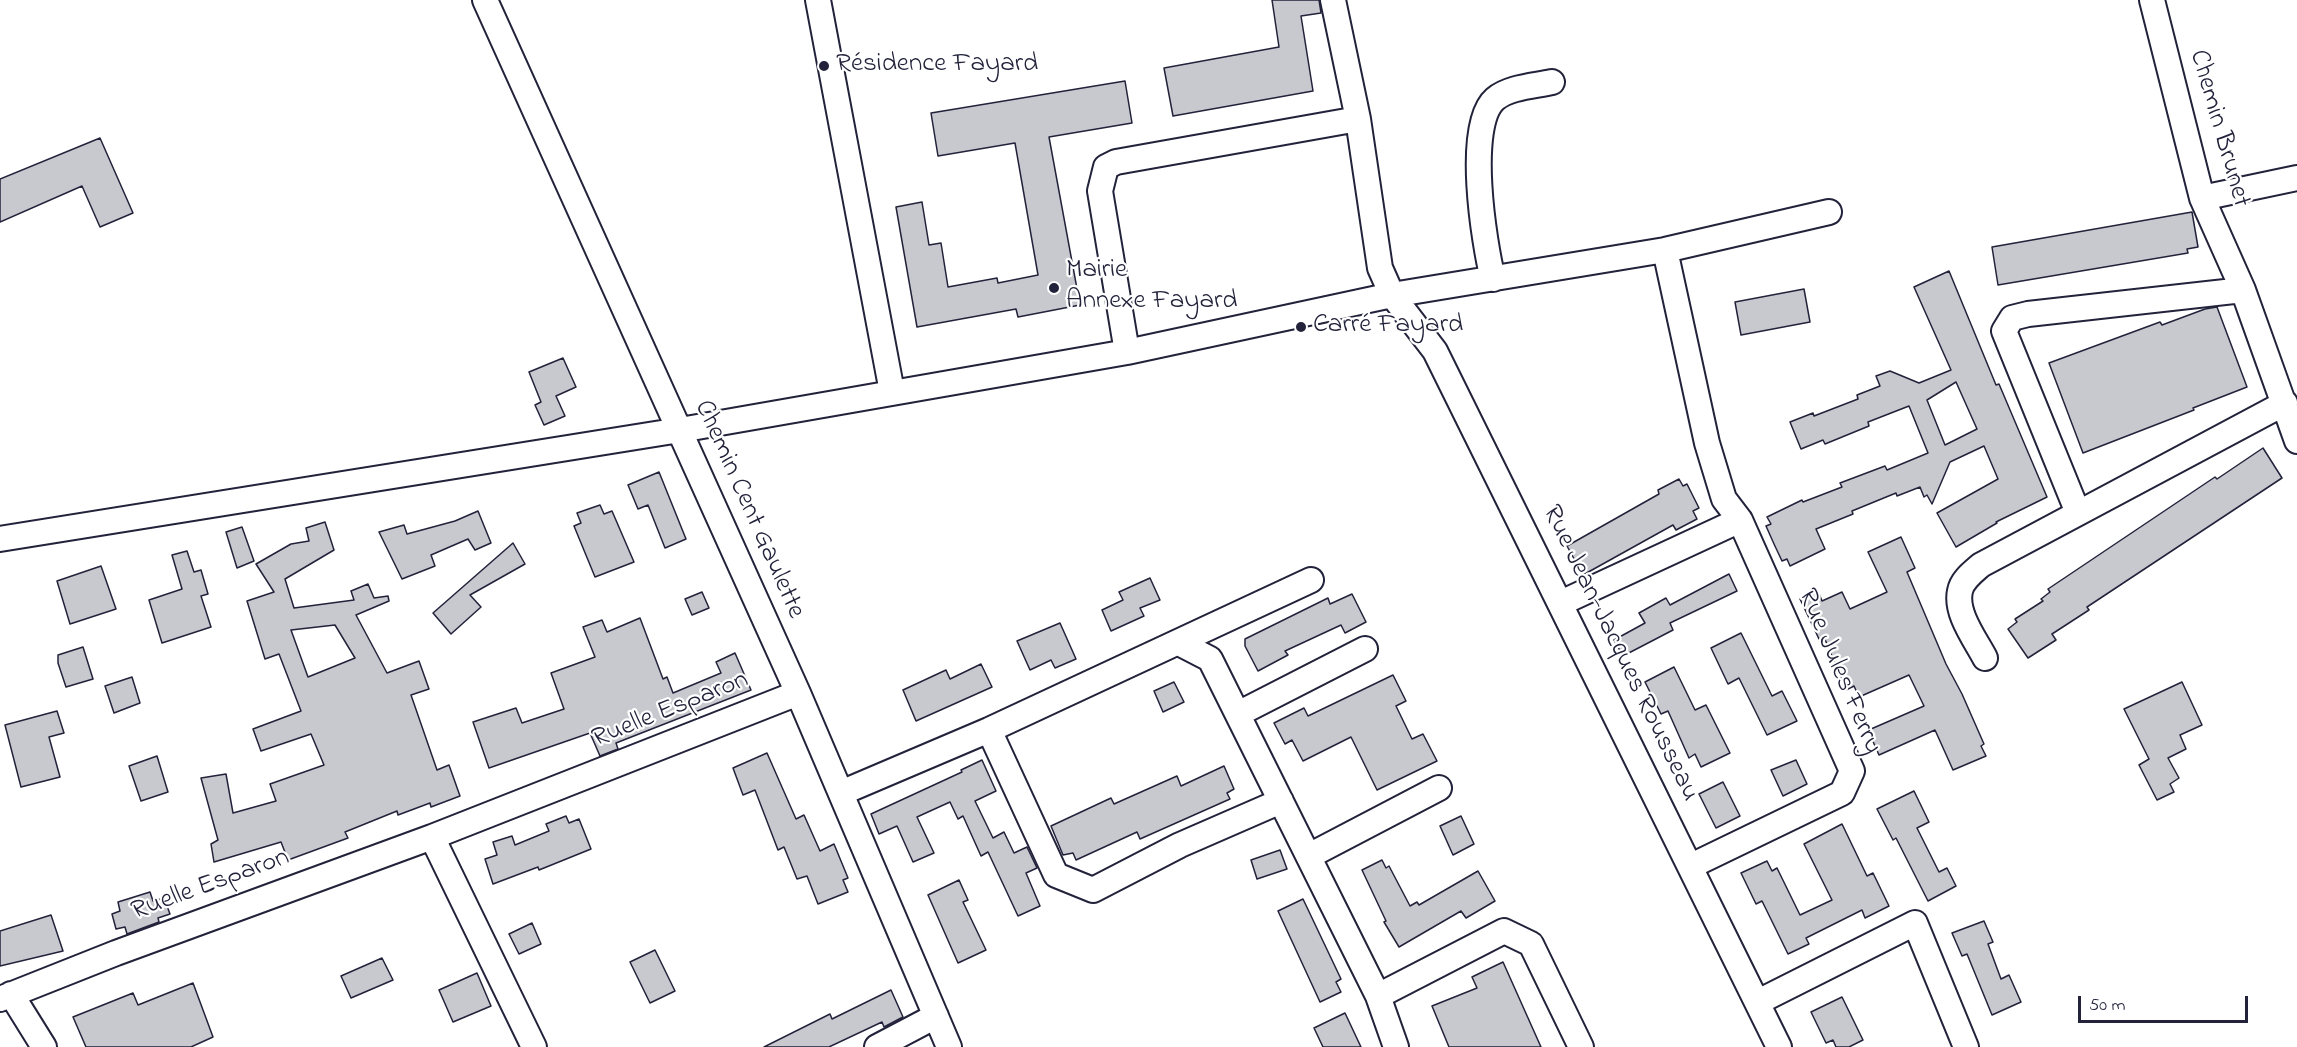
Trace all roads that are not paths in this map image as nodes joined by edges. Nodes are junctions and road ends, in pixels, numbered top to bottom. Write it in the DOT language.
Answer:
graph roads {
  1 [pos="485,0"];
  2 [pos="818,0"];
  3 [pos="1333,0"];
  4 [pos="2152,0"];
  5 [pos="1552,82"];
  6 [pos="1358,119"];
  7 [pos="2297,178"];
  8 [pos="2202,198"];
  9 [pos="1829,212"];
  10 [pos="1665,250"];
  11 [pos="1493,279"];
  12 [pos="2243,290"];
  13 [pos="1392,296"];
  14 [pos="1127,352"];
  15 [pos="892,392"];
  16 [pos="2285,403"];
  17 [pos="680,430"];
  18 [pos="2297,441"];
  19 [pos="2078,513"];
  20 [pos="1740,520"];
  21 [pos="0,539"];
  22 [pos="1311,580"];
  23 [pos="1561,603"];
  24 [pos="1179,642"];
  25 [pos="1365,649"];
  26 [pos="1985,658"];
  27 [pos="798,693"];
  28 [pos="1238,714"];
  29 [pos="989,730"];
  30 [pos="1439,788"];
  31 [pos="841,793"];
  32 [pos="1281,801"];
  33 [pos="432,837"];
  34 [pos="1309,856"];
  35 [pos="1691,866"];
  36 [pos="6,996"];
  37 [pos="1378,996"];
  38 [pos="1758,1002"];
  39 [pos="936,1016"];
  40 [pos="44,1047"];
  41 [pos="534,1047"];
  42 [pos="877,1047"];
  43 [pos="949,1047"];
  44 [pos="1396,1047"];
  45 [pos="1581,1047"];
  46 [pos="1779,1047"];
  47 [pos="1966,1047"];
  1 -- 17 [label="street, Chemin Cent Gaulette"];
  2 -- 15 [label="street"];
  3 -- 6 [label="street, Rue Jean-Jacques Rousseau"];
  4 -- 8 [label="street, Chemin Brunet"];
  5 -- 11 [label="street"];
  6 -- 13 [label="street, Rue Jean-Jacques Rousseau"];
  6 -- 14 [label="street"];
  7 -- 8 [label="street"];
  8 -- 12 [label="street, Chemin Brunet"];
  9 -- 10 [label="street"];
  10 -- 11 [label="street"];
  10 -- 20 [label="street, Rue Jules Ferry"];
  11 -- 13 [label="street"];
  12 -- 16 [label="street, Chemin Brunet"];
  12 -- 19 [label="street"];
  13 -- 14 [label="street"];
  13 -- 23 [label="street, Rue Jean-Jacques Rousseau"];
  14 -- 15 [label="street"];
  15 -- 17 [label="street"];
  16 -- 18 [label="street, Chemin Brunet"];
  16 -- 19 [label="street"];
  17 -- 21 [label="street"];
  17 -- 27 [label="street, Chemin Cent Gaulette"];
  19 -- 26 [label="street"];
  20 -- 23 [label="street"];
  20 -- 35 [label="street, Rue Jules Ferry"];
  22 -- 24 [label="street"];
  23 -- 35 [label="street, Rue Jean-Jacques Rousseau"];
  24 -- 28 [label="street"];
  24 -- 29 [label="street"];
  25 -- 28 [label="street"];
  27 -- 31 [label="street, Chemin Cent Gaulette"];
  27 -- 33 [label="street, Ruelle Esparon"];
  28 -- 32 [label="street"];
  29 -- 31 [label="street"];
  29 -- 32 [label="street"];
  30 -- 34 [label="street"];
  31 -- 39 [label="street, Chemin Cent Gaulette"];
  32 -- 34 [label="street"];
  33 -- 36 [label="street, Ruelle Esparon"];
  33 -- 41 [label="street"];
  34 -- 37 [label="street"];
  35 -- 38 [label="street, Rue Jean-Jacques Rousseau"];
  36 -- 40 [label="street, Ruelle Esparon"];
  37 -- 44 [label="street"];
  37 -- 45 [label="street"];
  38 -- 46 [label="street, Rue Jean-Jacques Rousseau"];
  38 -- 47 [label="street"];
  39 -- 42 [label="street"];
  39 -- 43 [label="street, Chemin Cent Gaulette"];
}
